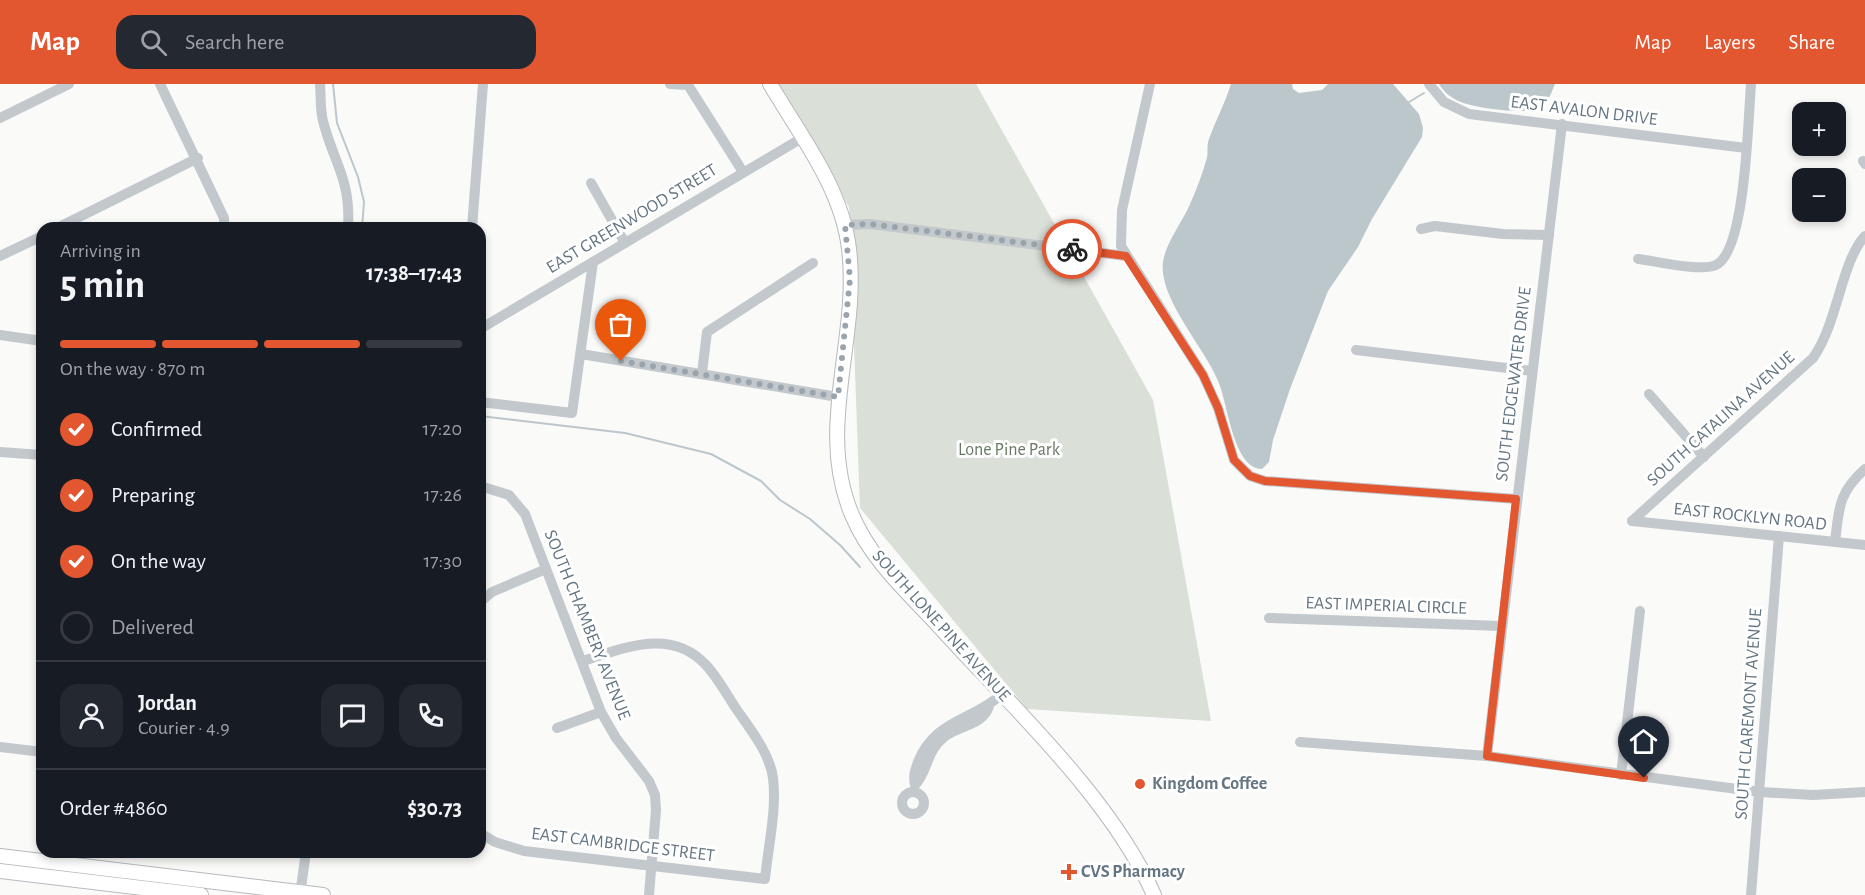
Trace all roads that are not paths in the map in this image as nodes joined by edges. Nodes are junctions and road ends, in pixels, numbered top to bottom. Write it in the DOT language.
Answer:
graph roads {
  1 [pos="69,84"];
  2 [pos="160,84"];
  3 [pos="320,84"];
  4 [pos="483,84"];
  5 [pos="670,84"];
  6 [pos="770,84"];
  7 [pos="1150,84"];
  8 [pos="1429,84"];
  9 [pos="1751,84"];
  10 [pos="0,118"];
  11 [pos="1562,124"];
  12 [pos="802,138"];
  13 [pos="1746,148"];
  14 [pos="198,158"];
  15 [pos="743,172"];
  16 [pos="591,183"];
  17 [pos="69,222"];
  18 [pos="224,222"];
  19 [pos="348,222"];
  20 [pos="472,222"];
  21 [pos="845,225"];
  22 [pos="1421,229"];
  23 [pos="1549,235"];
  24 [pos="1865,236"];
  25 [pos="36,239"];
  26 [pos="625,243"];
  27 [pos="0,256"];
  28 [pos="1126,256"];
  29 [pos="1638,259"];
  30 [pos="592,262"];
  31 [pos="813,263"];
  32 [pos="486,325"];
  33 [pos="0,335"];
  34 [pos="36,340"];
  35 [pos="1356,350"];
  36 [pos="581,354"];
  37 [pos="1532,371"];
  38 [pos="702,373"];
  39 [pos="1650,394"];
  40 [pos="838,397"];
  41 [pos="486,403"];
  42 [pos="0,452"];
  43 [pos="36,455"];
  44 [pos="1704,457"];
  45 [pos="1865,469"];
  46 [pos="486,487"];
  47 [pos="1516,499"];
  48 [pos="1632,521"];
  49 [pos="1779,536"];
  50 [pos="1835,542"];
  51 [pos="1865,545"];
  52 [pos="546,569"];
  53 [pos="486,597"];
  54 [pos="1640,612"];
  55 [pos="1269,618"];
  56 [pos="1501,626"];
  57 [pos="583,661"];
  58 [pos="1001,695"];
  59 [pos="601,712"];
  60 [pos="557,728"];
  61 [pos="1300,742"];
  62 [pos="0,747"];
  63 [pos="36,751"];
  64 [pos="1487,756"];
  65 [pos="1621,775"];
  66 [pos="914,788"];
  67 [pos="1760,792"];
  68 [pos="1865,792"];
  69 [pos="486,837"];
  70 [pos="0,856"];
  71 [pos="305,858"];
  72 [pos="651,865"];
  73 [pos="0,871"];
  74 [pos="300,894"];
  75 [pos="201,895"];
  76 [pos="323,895"];
  77 [pos="649,895"];
  78 [pos="1154,895"];
  79 [pos="1751,895"];
  1 -- 10 [label="street"];
  2 -- 14 [label="street"];
  3 -- 19 [label="street"];
  4 -- 20 [label="street"];
  5 -- 15 [label="street"];
  6 -- 12 [label="main road, SOUTH LONE PINE AVENUE"];
  7 -- 28 [label="street"];
  8 -- 11 [label="street, EAST AVALON DRIVE"];
  9 -- 13 [label="street"];
  11 -- 13 [label="street, EAST AVALON DRIVE"];
  11 -- 23 [label="street, SOUTH EDGEWATER DRIVE"];
  12 -- 15 [label="street, EAST GREENWOOD STREET"];
  12 -- 21 [label="main road, SOUTH LONE PINE AVENUE"];
  13 -- 29 [label="street"];
  14 -- 17 [label="street"];
  14 -- 18 [label="street"];
  15 -- 26 [label="street, EAST GREENWOOD STREET"];
  16 -- 26 [label="street"];
  21 -- 28 [label="street"];
  21 -- 40 [label="main road, SOUTH LONE PINE AVENUE"];
  22 -- 23 [label="street"];
  23 -- 37 [label="street, SOUTH EDGEWATER DRIVE"];
  24 -- 44 [label="street, SOUTH CATALINA AVENUE"];
  25 -- 27 [label="street"];
  26 -- 30 [label="street, EAST GREENWOOD STREET"];
  28 -- 47 [label="street"];
  30 -- 32 [label="street, EAST GREENWOOD STREET"];
  30 -- 36 [label="street"];
  31 -- 38 [label="street"];
  33 -- 34 [label="street"];
  35 -- 37 [label="street"];
  36 -- 38 [label="street"];
  36 -- 41 [label="street"];
  37 -- 47 [label="street, SOUTH EDGEWATER DRIVE"];
  38 -- 40 [label="street"];
  39 -- 44 [label="street"];
  40 -- 58 [label="main road, SOUTH LONE PINE AVENUE"];
  42 -- 43 [label="street"];
  44 -- 48 [label="street, SOUTH CATALINA AVENUE"];
  45 -- 50 [label="street"];
  46 -- 52 [label="street, SOUTH CHAMBERY AVENUE"];
  47 -- 56 [label="street, SOUTH EDGEWATER DRIVE"];
  48 -- 49 [label="street, EAST ROCKLYN ROAD"];
  49 -- 50 [label="street, EAST ROCKLYN ROAD"];
  49 -- 67 [label="street, SOUTH CLAREMONT AVENUE"];
  50 -- 51 [label="street, EAST ROCKLYN ROAD"];
  52 -- 53 [label="street"];
  52 -- 57 [label="street, SOUTH CHAMBERY AVENUE"];
  54 -- 65 [label="street"];
  55 -- 56 [label="street, EAST IMPERIAL CIRCLE"];
  56 -- 64 [label="street, SOUTH EDGEWATER DRIVE"];
  57 -- 59 [label="street, SOUTH CHAMBERY AVENUE"];
  57 -- 72 [label="street, EAST CAMBRIDGE STREET"];
  58 -- 66 [label="street"];
  58 -- 78 [label="main road, SOUTH LONE PINE AVENUE"];
  59 -- 60 [label="street"];
  59 -- 72 [label="street, SOUTH CHAMBERY AVENUE"];
  61 -- 64 [label="street"];
  62 -- 63 [label="street"];
  64 -- 65 [label="street"];
  65 -- 67 [label="street"];
  67 -- 68 [label="street"];
  67 -- 79 [label="street, SOUTH CLAREMONT AVENUE"];
  69 -- 72 [label="street, EAST CAMBRIDGE STREET"];
  70 -- 74 [label="main road"];
  71 -- 74 [label="street"];
  72 -- 77 [label="street, SOUTH CHAMBERY AVENUE"];
  73 -- 75 [label="main road"];
  74 -- 76 [label="main road"];
}
